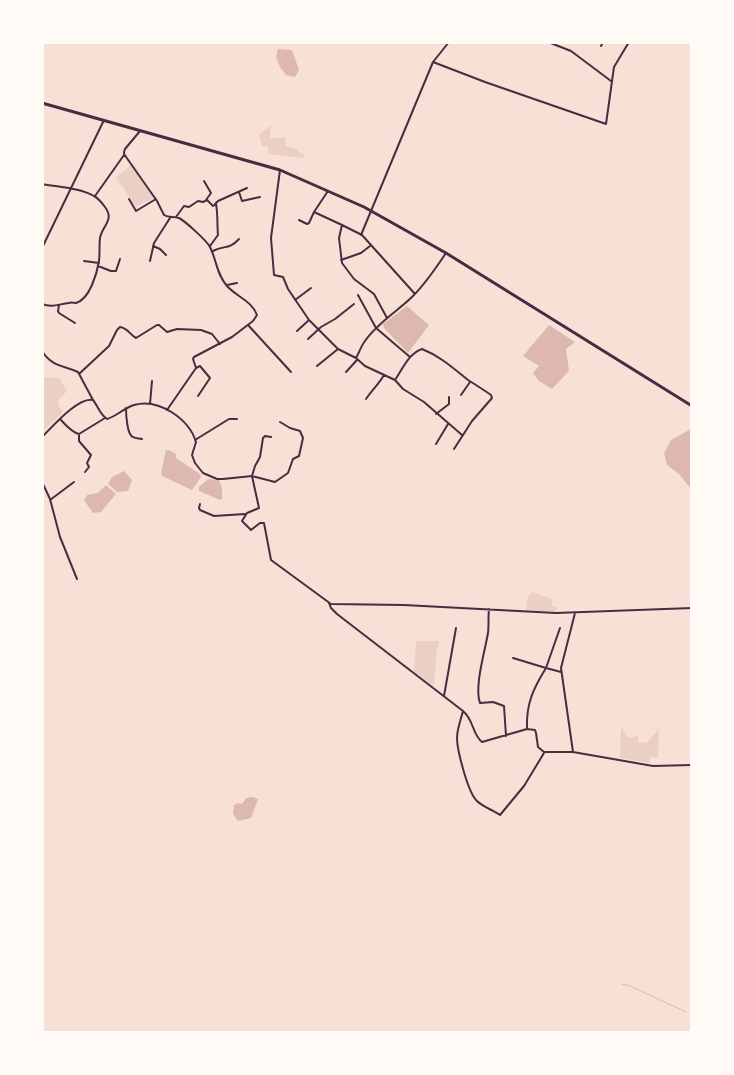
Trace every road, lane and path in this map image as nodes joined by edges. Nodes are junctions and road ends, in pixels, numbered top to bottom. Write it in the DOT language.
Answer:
graph roads {
  1 [pos="449,42"];
  2 [pos="603,42"];
  3 [pos="629,42"];
  4 [pos="549,43"];
  5 [pos="601,46"];
  6 [pos="433,62"];
  7 [pos="612,82"];
  8 [pos="42,103"];
  9 [pos="104,120"];
  10 [pos="140,131"];
  11 [pos="124,154"];
  12 [pos="280,170"];
  13 [pos="204,182"];
  14 [pos="42,184"];
  15 [pos="72,188"];
  16 [pos="247,188"];
  17 [pos="328,191"];
  18 [pos="239,192"];
  19 [pos="95,196"];
  20 [pos="260,197"];
  21 [pos="156,198"];
  22 [pos="129,199"];
  23 [pos="206,200"];
  24 [pos="216,204"];
  25 [pos="371,210"];
  26 [pos="314,212"];
  27 [pos="176,217"];
  28 [pos="170,218"];
  29 [pos="299,220"];
  30 [pos="342,225"];
  31 [pos="361,234"];
  32 [pos="239,239"];
  33 [pos="371,245"];
  34 [pos="154,246"];
  35 [pos="210,246"];
  36 [pos="42,248"];
  37 [pos="212,252"];
  38 [pos="446,253"];
  39 [pos="166,255"];
  40 [pos="120,259"];
  41 [pos="341,260"];
  42 [pos="84,261"];
  43 [pos="150,261"];
  44 [pos="98,264"];
  45 [pos="237,283"];
  46 [pos="227,285"];
  47 [pos="310,288"];
  48 [pos="415,294"];
  49 [pos="358,295"];
  50 [pos="295,300"];
  51 [pos="42,304"];
  52 [pos="354,304"];
  53 [pos="59,305"];
  54 [pos="387,318"];
  55 [pos="309,320"];
  56 [pos="75,323"];
  57 [pos="248,325"];
  58 [pos="376,328"];
  59 [pos="318,329"];
  60 [pos="297,331"];
  61 [pos="308,339"];
  62 [pos="220,344"];
  63 [pos="338,349"];
  64 [pos="42,351"];
  65 [pos="410,357"];
  66 [pos="356,359"];
  67 [pos="317,366"];
  68 [pos="196,368"];
  69 [pos="291,372"];
  70 [pos="346,372"];
  71 [pos="79,374"];
  72 [pos="384,375"];
  73 [pos="152,380"];
  74 [pos="395,380"];
  75 [pos="470,382"];
  76 [pos="461,395"];
  77 [pos="198,396"];
  78 [pos="449,397"];
  79 [pos="366,398"];
  80 [pos="93,400"];
  81 [pos="150,404"];
  82 [pos="692,406"];
  83 [pos="126,408"];
  84 [pos="167,410"];
  85 [pos="436,414"];
  86 [pos="104,418"];
  87 [pos="60,419"];
  88 [pos="237,419"];
  89 [pos="280,422"];
  90 [pos="448,424"];
  91 [pos="79,434"];
  92 [pos="462,435"];
  93 [pos="42,437"];
  94 [pos="272,437"];
  95 [pos="142,438"];
  96 [pos="195,440"];
  97 [pos="436,444"];
  98 [pos="454,449"];
  99 [pos="85,472"];
  100 [pos="252,476"];
  101 [pos="42,482"];
  102 [pos="74,482"];
  103 [pos="50,500"];
  104 [pos="200,504"];
  105 [pos="246,514"];
  106 [pos="77,579"];
  107 [pos="329,603"];
  108 [pos="692,608"];
  109 [pos="489,609"];
  110 [pos="574,613"];
  111 [pos="456,628"];
  112 [pos="560,628"];
  113 [pos="513,658"];
  114 [pos="546,668"];
  115 [pos="561,672"];
  116 [pos="444,696"];
  117 [pos="464,711"];
  118 [pos="526,729"];
  119 [pos="506,736"];
  120 [pos="544,752"];
  121 [pos="573,752"];
  122 [pos="692,765"];
  1 -- 6 [label="street"];
  2 -- 5 [label="street"];
  3 -- 7 [label="street"];
  4 -- 7 [label="street"];
  6 -- 7 [label="street"];
  6 -- 25 [label="street"];
  8 -- 9 [label="main road"];
  9 -- 10 [label="main road"];
  9 -- 15 [label="street"];
  10 -- 11 [label="street"];
  10 -- 12 [label="main road"];
  11 -- 19 [label="street"];
  11 -- 21 [label="street"];
  12 -- 17 [label="main road"];
  12 -- 50 [label="street"];
  13 -- 23 [label="street"];
  14 -- 15 [label="street"];
  15 -- 19 [label="street"];
  15 -- 36 [label="street"];
  16 -- 18 [label="street"];
  17 -- 25 [label="main road"];
  17 -- 26 [label="street"];
  18 -- 20 [label="street"];
  18 -- 24 [label="street"];
  19 -- 44 [label="street"];
  21 -- 22 [label="street"];
  21 -- 28 [label="street"];
  23 -- 24 [label="street"];
  23 -- 27 [label="street"];
  24 -- 35 [label="street"];
  25 -- 31 [label="street"];
  25 -- 38 [label="main road"];
  26 -- 29 [label="street"];
  26 -- 30 [label="street"];
  27 -- 28 [label="street"];
  27 -- 35 [label="street"];
  28 -- 34 [label="street"];
  30 -- 31 [label="street"];
  30 -- 41 [label="street"];
  31 -- 33 [label="street"];
  32 -- 37 [label="street"];
  33 -- 41 [label="street"];
  33 -- 48 [label="street"];
  34 -- 39 [label="street"];
  34 -- 43 [label="street"];
  35 -- 37 [label="street"];
  37 -- 46 [label="street"];
  38 -- 48 [label="street"];
  38 -- 82 [label="main road"];
  40 -- 44 [label="street"];
  41 -- 54 [label="street"];
  42 -- 44 [label="street"];
  44 -- 53 [label="street"];
  45 -- 46 [label="street"];
  46 -- 57 [label="street"];
  47 -- 50 [label="street"];
  48 -- 54 [label="street"];
  49 -- 58 [label="street"];
  50 -- 55 [label="street"];
  51 -- 53 [label="street"];
  52 -- 59 [label="street"];
  53 -- 56 [label="street"];
  54 -- 58 [label="street"];
  55 -- 59 [label="street"];
  55 -- 60 [label="street"];
  57 -- 62 [label="street"];
  57 -- 69 [label="street"];
  58 -- 65 [label="street"];
  58 -- 66 [label="street"];
  59 -- 61 [label="street"];
  59 -- 63 [label="street"];
  62 -- 68 [label="street"];
  62 -- 71 [label="street"];
  63 -- 66 [label="street"];
  63 -- 67 [label="street"];
  64 -- 71 [label="street"];
  65 -- 74 [label="street"];
  65 -- 75 [label="street"];
  66 -- 70 [label="street"];
  66 -- 72 [label="street"];
  68 -- 77 [label="street"];
  68 -- 84 [label="street"];
  71 -- 80 [label="street"];
  72 -- 74 [label="street"];
  72 -- 79 [label="street"];
  73 -- 81 [label="street"];
  74 -- 85 [label="street"];
  75 -- 76 [label="street"];
  75 -- 92 [label="street"];
  78 -- 85 [label="street"];
  80 -- 86 [label="street"];
  80 -- 87 [label="street"];
  81 -- 83 [label="street"];
  81 -- 84 [label="street"];
  83 -- 86 [label="street"];
  83 -- 95 [label="street"];
  84 -- 96 [label="street"];
  85 -- 90 [label="street"];
  86 -- 91 [label="street"];
  87 -- 91 [label="street"];
  87 -- 93 [label="street"];
  88 -- 96 [label="street"];
  89 -- 100 [label="street"];
  90 -- 92 [label="street"];
  90 -- 97 [label="street"];
  91 -- 99 [label="street"];
  92 -- 98 [label="street"];
  94 -- 100 [label="street"];
  96 -- 100 [label="street"];
  100 -- 105 [label="street"];
  101 -- 103 [label="street"];
  102 -- 103 [label="street"];
  103 -- 106 [label="street"];
  104 -- 105 [label="street"];
  105 -- 107 [label="street"];
  107 -- 109 [label="street"];
  107 -- 116 [label="street"];
  108 -- 110 [label="street"];
  109 -- 110 [label="street"];
  109 -- 119 [label="street"];
  110 -- 115 [label="street"];
  111 -- 116 [label="street"];
  112 -- 114 [label="street"];
  113 -- 114 [label="street"];
  114 -- 115 [label="street"];
  114 -- 118 [label="street"];
  115 -- 121 [label="street"];
  116 -- 117 [label="street"];
  117 -- 119 [label="street"];
  117 -- 120 [label="street"];
  118 -- 119 [label="street"];
  118 -- 120 [label="street"];
  120 -- 121 [label="street"];
  121 -- 122 [label="street"];
}
